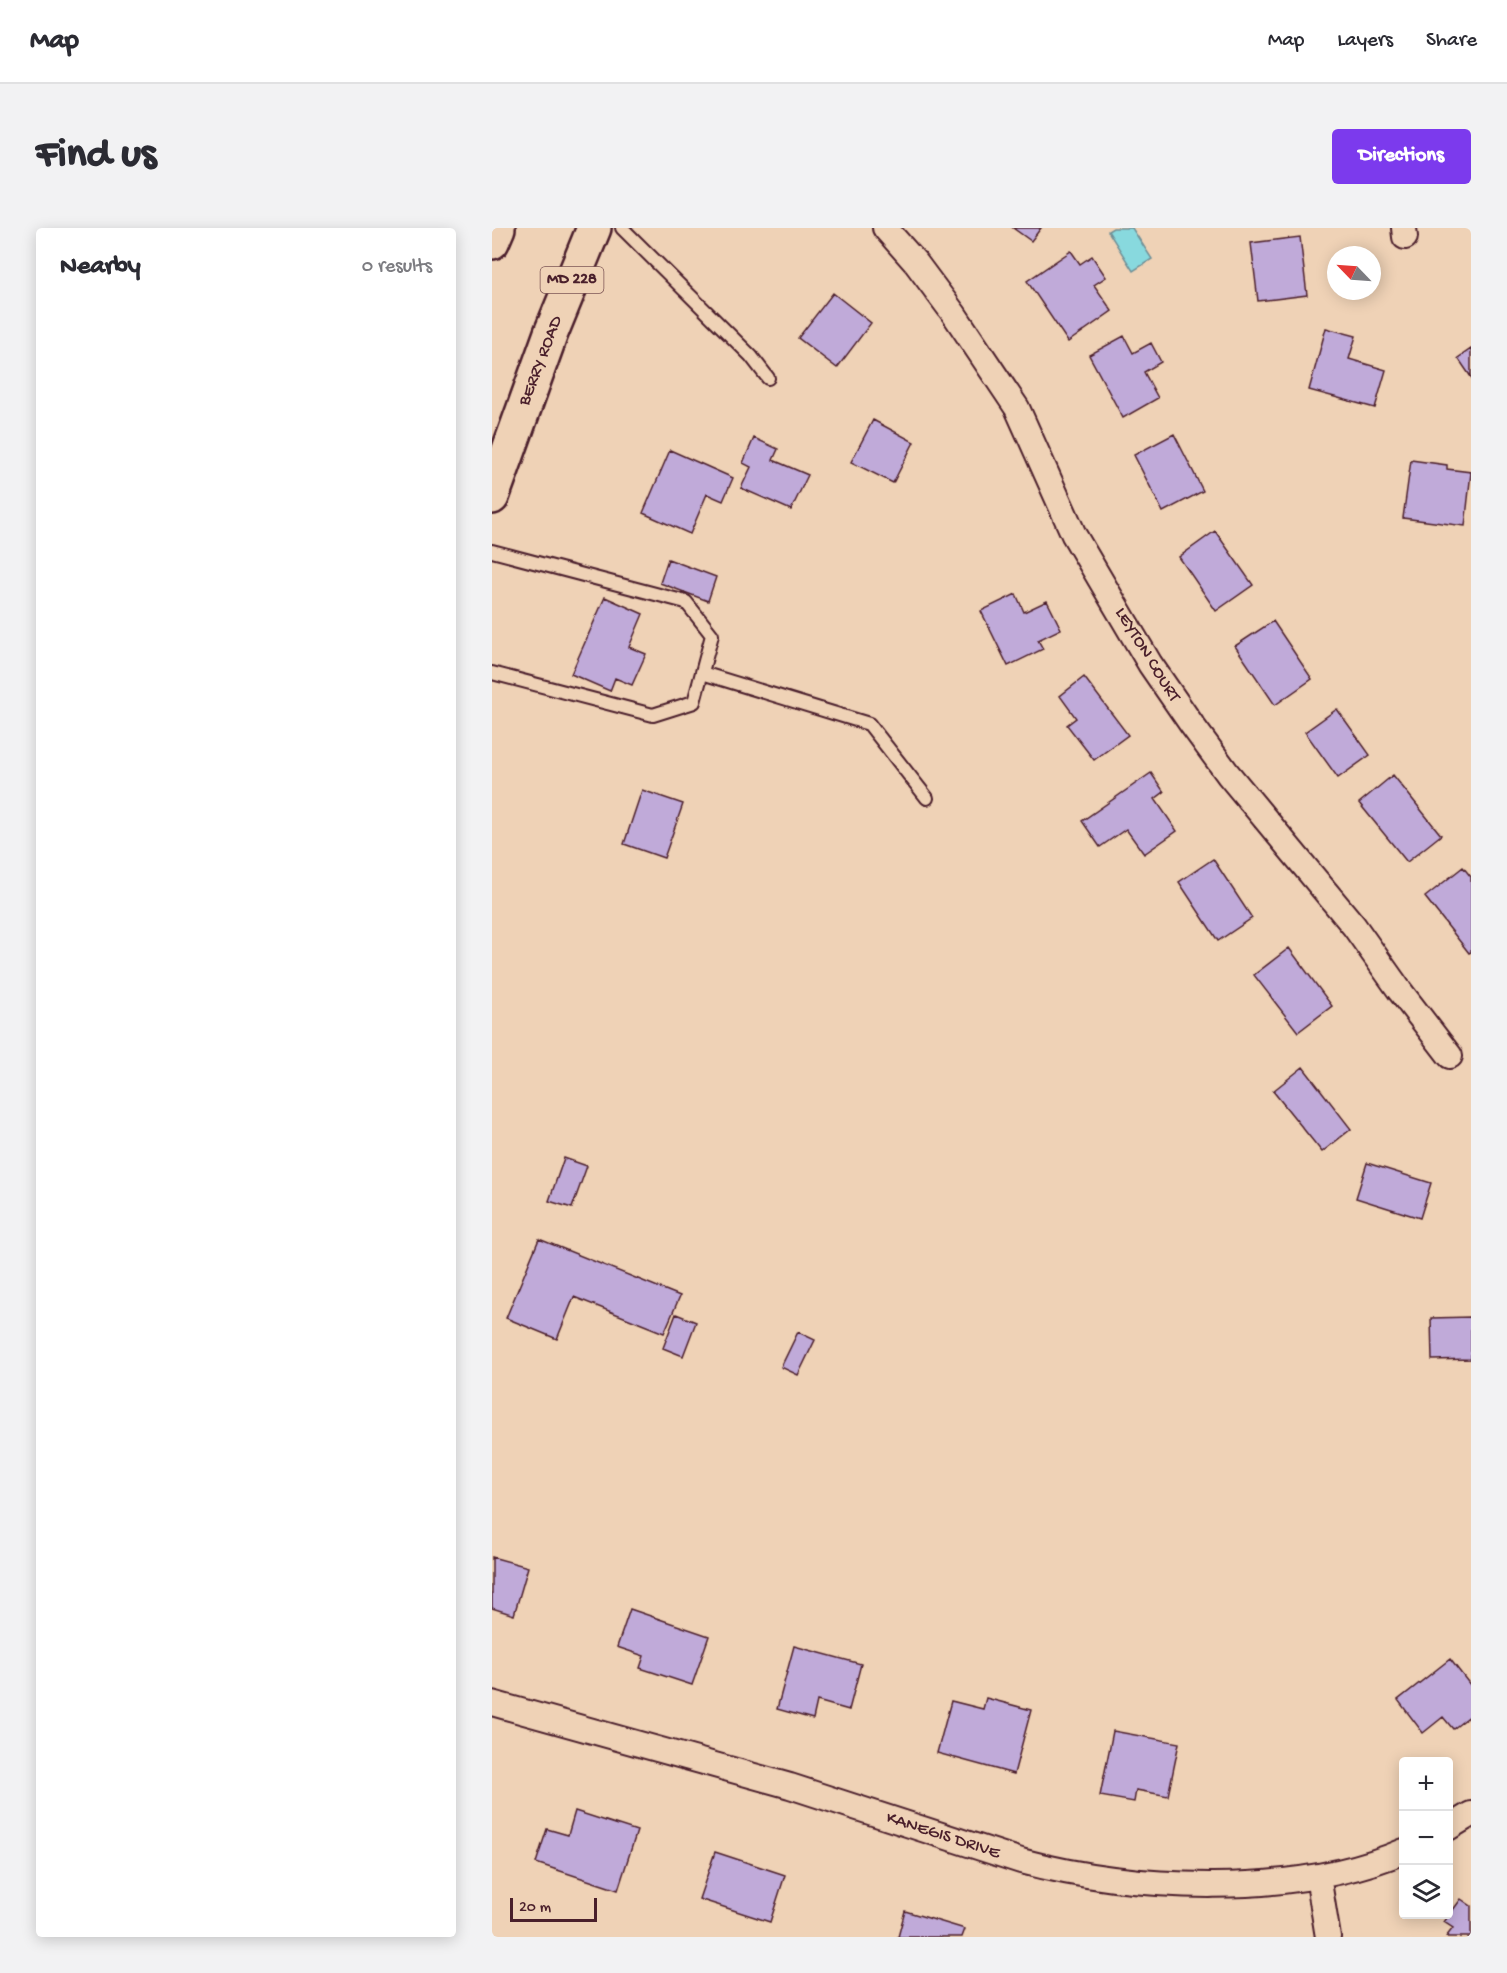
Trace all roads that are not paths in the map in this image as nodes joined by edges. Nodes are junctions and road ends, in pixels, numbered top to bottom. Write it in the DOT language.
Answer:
graph roads {
  1 [pos="498,228"];
  2 [pos="594,228"];
  3 [pos="622,228"];
  4 [pos="885,228"];
  5 [pos="492,242"];
  6 [pos="768,378"];
  7 [pos="492,497"];
  8 [pos="492,551"];
  9 [pos="492,673"];
  10 [pos="702,673"];
  11 [pos="927,798"];
  12 [pos="1450,1056"];
  13 [pos="492,1703"];
  14 [pos="1471,1814"];
  15 [pos="1453,1825"];
  16 [pos="1399,1853"];
  17 [pos="1318,1876"];
  18 [pos="1328,1937"];
  1 -- 5 [label="highway"];
  2 -- 7 [label="highway, BERRY ROAD / MD 228"];
  3 -- 6 [label="lane"];
  4 -- 12 [label="street, LEYTON COURT"];
  8 -- 10 [label="lane"];
  9 -- 10 [label="lane"];
  10 -- 11 [label="lane"];
  13 -- 17 [label="street, KANEGIS DRIVE"];
  14 -- 15 [label="street"];
  16 -- 17 [label="street, KANEGIS DRIVE"];
  17 -- 18 [label="street"];
}
